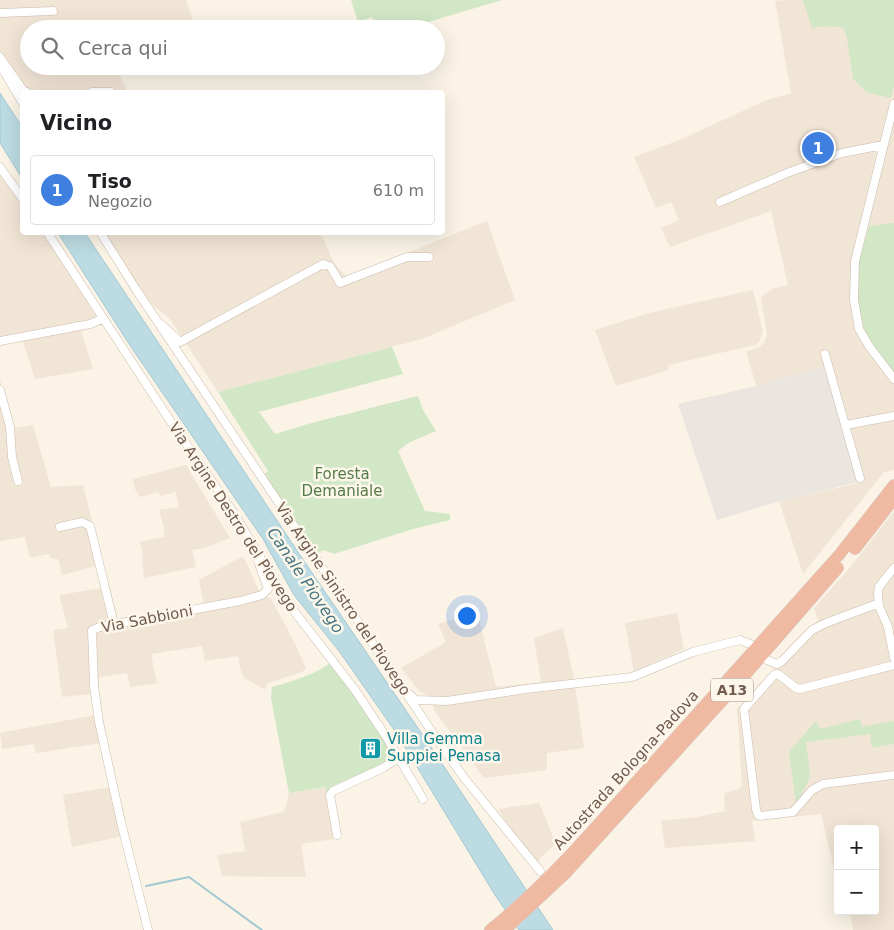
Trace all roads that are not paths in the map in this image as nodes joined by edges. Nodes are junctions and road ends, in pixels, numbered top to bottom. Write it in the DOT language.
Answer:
graph roads {
  1 [pos="53,11"];
  2 [pos="0,13"];
  3 [pos="0,57"];
  4 [pos="0,65"];
  5 [pos="23,90"];
  6 [pos="20,99"];
  7 [pos="894,104"];
  8 [pos="883,144"];
  9 [pos="0,167"];
  10 [pos="20,195"];
  11 [pos="720,202"];
  12 [pos="49,235"];
  13 [pos="102,235"];
  14 [pos="429,257"];
  15 [pos="102,319"];
  16 [pos="156,320"];
  17 [pos="0,341"];
  18 [pos="825,354"];
  19 [pos="894,379"];
  20 [pos="0,390"];
  21 [pos="894,416"];
  22 [pos="846,426"];
  23 [pos="860,478"];
  24 [pos="18,481"];
  25 [pos="894,485"];
  26 [pos="891,499"];
  27 [pos="60,526"];
  28 [pos="260,557"];
  29 [pos="894,568"];
  30 [pos="879,606"];
  31 [pos="114,624"];
  32 [pos="750,644"];
  33 [pos="894,658"];
  34 [pos="767,660"];
  35 [pos="894,665"];
  36 [pos="404,689"];
  37 [pos="398,758"];
  38 [pos="894,774"];
  39 [pos="423,799"];
  40 [pos="337,835"];
  41 [pos="563,870"];
  42 [pos="540,871"];
  43 [pos="148,930"];
  44 [pos="490,930"];
  45 [pos="505,930"];
  1 -- 2 [label="street"];
  3 -- 5 [label="street"];
  4 -- 6 [label="street"];
  7 -- 8 [label="street"];
  8 -- 11 [label="street"];
  8 -- 19 [label="street"];
  9 -- 10 [label="street"];
  12 -- 15 [label="street, Via Argine Destro del Piovego"];
  13 -- 16 [label="street, Via Argine Sinistro del Piovego"];
  14 -- 16 [label="street, Via Argine Sinistro del Piovego"];
  15 -- 17 [label="street"];
  15 -- 28 [label="street, Via Argine Destro del Piovego"];
  16 -- 36 [label="street, Via Argine Sinistro del Piovego"];
  18 -- 22 [label="street"];
  20 -- 24 [label="street"];
  21 -- 22 [label="street"];
  22 -- 23 [label="street"];
  25 -- 26 [label="highway, Autostrada Bologna-Padova / A13"];
  26 -- 41 [label="highway, Autostrada Bologna-Padova / A13"];
  27 -- 31 [label="street"];
  28 -- 31 [label="street, Via Sabbioni"];
  28 -- 37 [label="street, Via Argine Destro del Piovego"];
  29 -- 30 [label="street"];
  30 -- 33 [label="street"];
  30 -- 34 [label="street"];
  31 -- 43 [label="street, Via Sabbioni"];
  32 -- 36 [label="street"];
  35 -- 38 [label="street"];
  36 -- 42 [label="street, Via Argine Sinistro del Piovego"];
  37 -- 39 [label="street, Via Argine Destro del Piovego"];
  37 -- 40 [label="street"];
  41 -- 44 [label="highway, Autostrada Bologna-Padova / A13"];
  41 -- 45 [label="highway, Autostrada Bologna-Padova / A13"];
}
